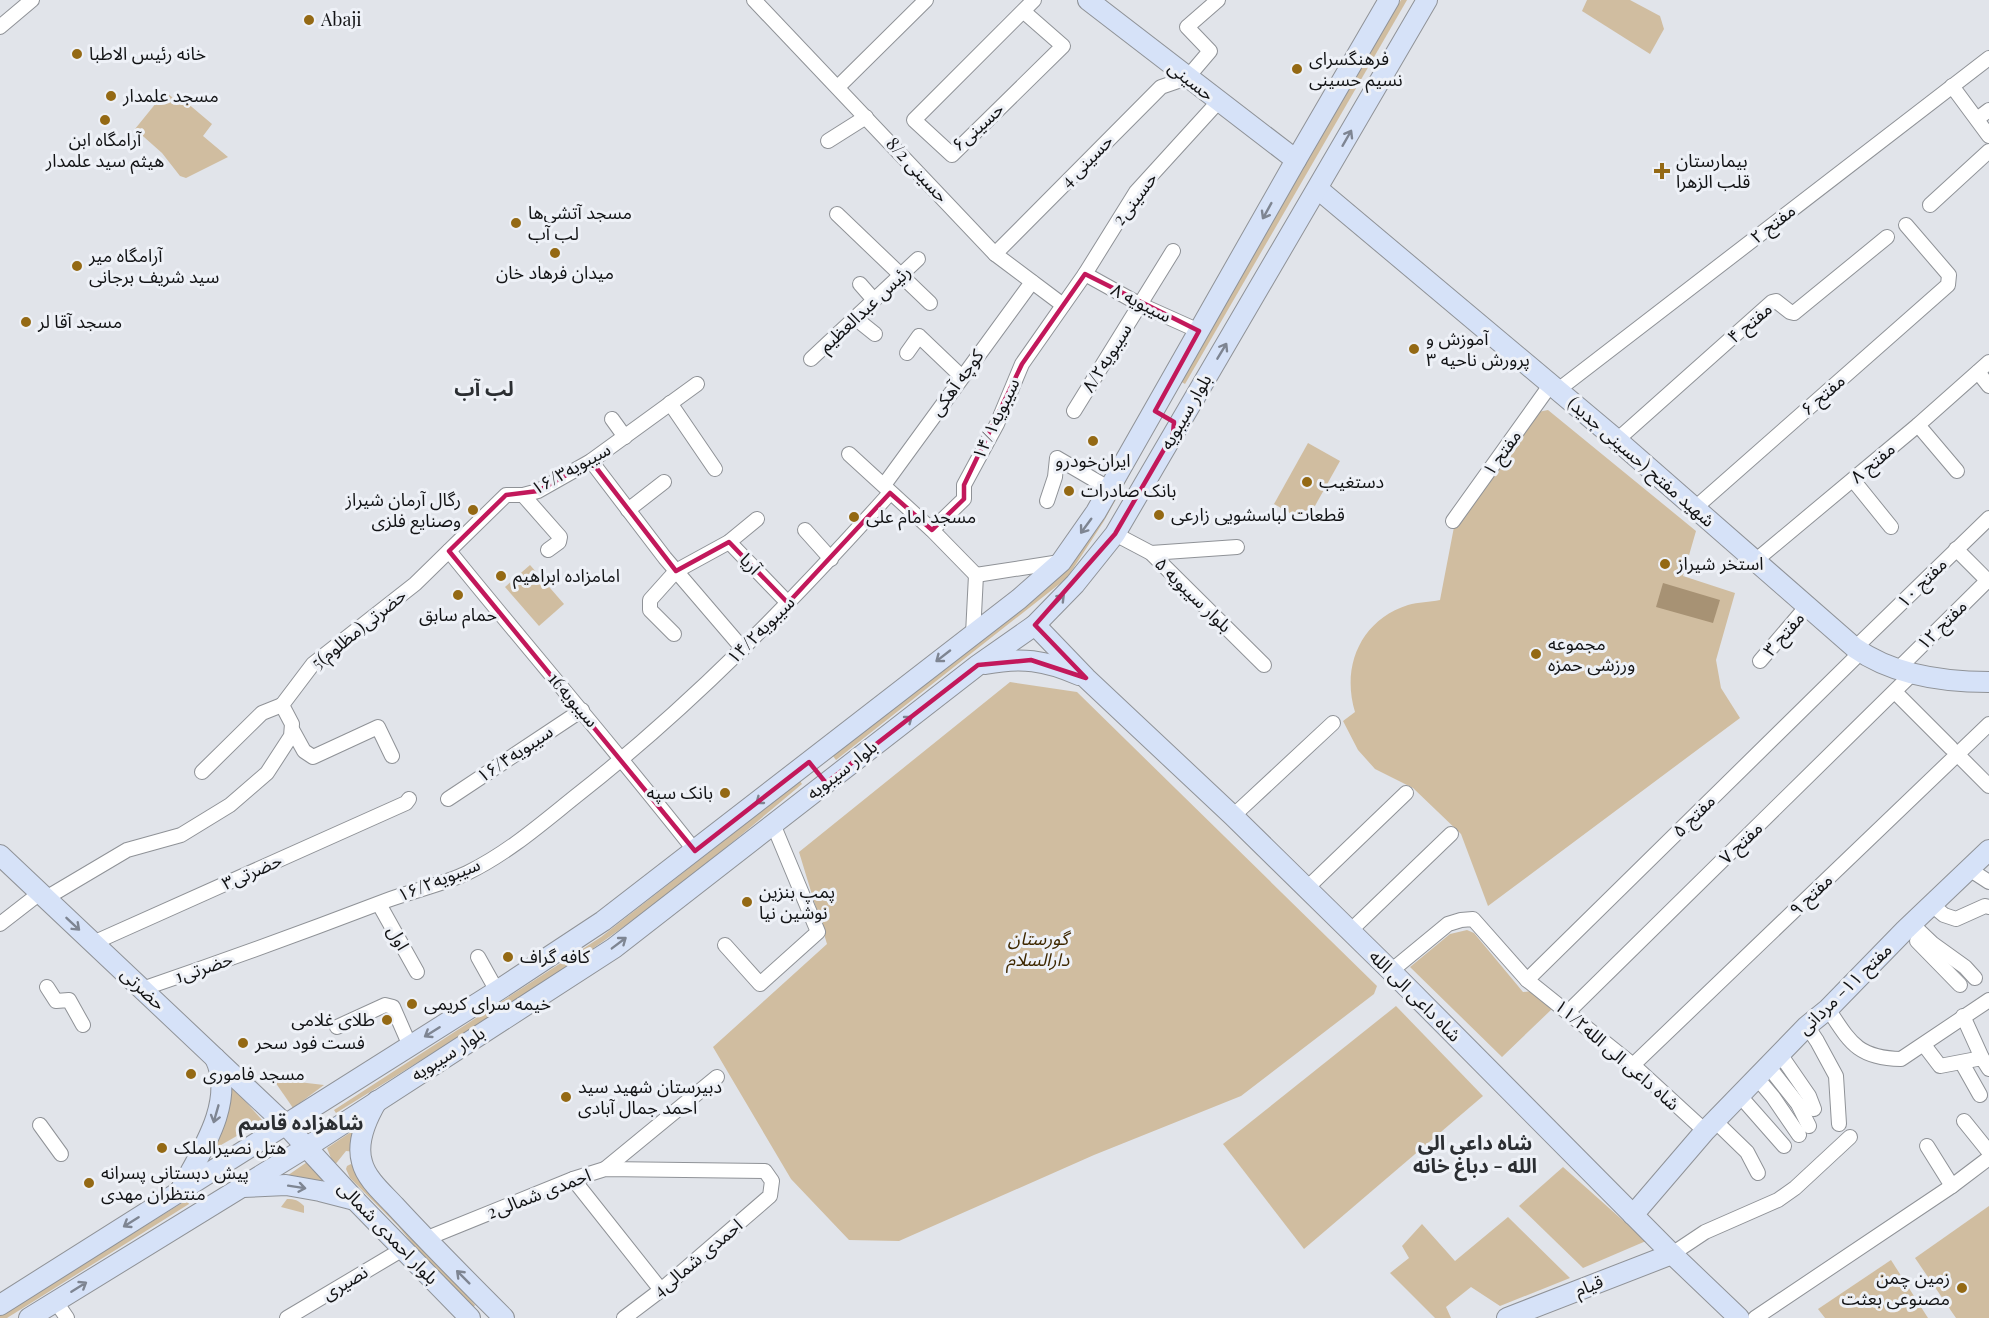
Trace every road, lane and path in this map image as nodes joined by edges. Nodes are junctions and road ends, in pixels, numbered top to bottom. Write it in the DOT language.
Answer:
graph roads {
  1 [pos="32,0"];
  2 [pos="754,0"];
  3 [pos="926,0"];
  4 [pos="1034,0"];
  5 [pos="1088,0"];
  6 [pos="1218,0"];
  7 [pos="1389,0"];
  8 [pos="1427,0"];
  9 [pos="1023,11"];
  10 [pos="0,27"];
  11 [pos="1989,58"];
  12 [pos="1186,78"];
  13 [pos="1952,86"];
  14 [pos="838,87"];
  15 [pos="1218,102"];
  16 [pos="1989,110"];
  17 [pos="867,117"];
  18 [pos="1977,119"];
  19 [pos="1989,136"];
  20 [pos="828,141"];
  21 [pos="1989,151"];
  22 [pos="1296,160"];
  23 [pos="1317,189"];
  24 [pos="1930,205"];
  25 [pos="837,214"];
  26 [pos="1906,225"];
  27 [pos="1887,237"];
  28 [pos="1173,251"];
  29 [pos="995,254"];
  30 [pos="918,259"];
  31 [pos="1085,274"];
  32 [pos="901,275"];
  33 [pos="1032,282"];
  34 [pos="860,284"];
  35 [pos="874,300"];
  36 [pos="930,303"];
  37 [pos="1063,305"];
  38 [pos="1141,305"];
  39 [pos="855,318"];
  40 [pos="1199,331"];
  41 [pos="874,334"];
  42 [pos="908,353"];
  43 [pos="811,359"];
  44 [pos="1989,362"];
  45 [pos="1978,372"];
  46 [pos="962,377"];
  47 [pos="1172,380"];
  48 [pos="697,384"];
  49 [pos="1989,386"];
  50 [pos="1554,387"];
  51 [pos="1196,395"];
  52 [pos="670,403"];
  53 [pos="1074,411"];
  54 [pos="1152,415"];
  55 [pos="612,419"];
  56 [pos="1918,425"];
  57 [pos="1173,434"];
  58 [pos="626,437"];
  59 [pos="1617,440"];
  60 [pos="849,454"];
  61 [pos="591,461"];
  62 [pos="715,469"];
  63 [pos="1957,471"];
  64 [pos="1853,480"];
  65 [pos="664,483"];
  66 [pos="887,489"];
  67 [pos="1110,489"];
  68 [pos="523,495"];
  69 [pos="1047,501"];
  70 [pos="1695,508"];
  71 [pos="628,510"];
  72 [pos="1989,518"];
  73 [pos="757,519"];
  74 [pos="1453,521"];
  75 [pos="1891,527"];
  76 [pos="805,530"];
  77 [pos="932,530"];
  78 [pos="1115,534"];
  79 [pos="729,542"];
  80 [pos="1237,547"];
  81 [pos="1956,549"];
  82 [pos="548,550"];
  83 [pos="449,551"];
  84 [pos="1151,554"];
  85 [pos="831,559"];
  86 [pos="1755,561"];
  87 [pos="1061,562"];
  88 [pos="676,571"];
  89 [pos="976,575"];
  90 [pos="1988,581"];
  91 [pos="788,603"];
  92 [pos="1807,606"];
  93 [pos="1035,625"];
  94 [pos="674,634"];
  95 [pos="973,634"];
  96 [pos="743,649"];
  97 [pos="1858,650"];
  98 [pos="1760,661"];
  99 [pos="978,665"];
  100 [pos="1264,665"];
  101 [pos="1905,671"];
  102 [pos="1086,678"];
  103 [pos="1989,682"];
  104 [pos="1895,692"];
  105 [pos="282,705"];
  106 [pos="582,710"];
  107 [pos="1333,723"];
  108 [pos="1989,724"];
  109 [pos="293,731"];
  110 [pos="1954,751"];
  111 [pos="392,756"];
  112 [pos="623,760"];
  113 [pos="809,762"];
  114 [pos="201,772"];
  115 [pos="826,783"];
  116 [pos="1989,786"];
  117 [pos="1406,793"];
  118 [pos="409,799"];
  119 [pos="448,799"];
  120 [pos="1233,816"];
  121 [pos="773,824"];
  122 [pos="1450,834"];
  123 [pos="1989,850"];
  124 [pos="695,851"];
  125 [pos="2,860"];
  126 [pos="1969,869"];
  127 [pos="1989,882"];
  128 [pos="1307,888"];
  129 [pos="43,896"];
  130 [pos="379,904"];
  131 [pos="1932,905"];
  132 [pos="1989,907"];
  133 [pos="0,924"];
  134 [pos="1908,927"];
  135 [pos="1350,932"];
  136 [pos="93,943"];
  137 [pos="725,945"];
  138 [pos="267,946"];
  139 [pos="478,957"];
  140 [pos="1391,971"];
  141 [pos="417,972"];
  142 [pos="1975,978"];
  143 [pos="1527,980"];
  144 [pos="1960,985"];
  145 [pos="47,987"];
  146 [pos="142,989"];
  147 [pos="497,991"];
  148 [pos="1989,1000"];
  149 [pos="1828,1009"];
  150 [pos="1568,1012"];
  151 [pos="1963,1016"];
  152 [pos="83,1025"];
  153 [pos="1807,1026"];
  154 [pos="337,1027"];
  155 [pos="1924,1045"];
  156 [pos="410,1046"];
  157 [pos="215,1058"];
  158 [pos="1962,1063"];
  159 [pos="1986,1063"];
  160 [pos="1633,1065"];
  161 [pos="1768,1066"];
  162 [pos="717,1077"];
  163 [pos="1980,1095"];
  164 [pos="1740,1096"];
  165 [pos="377,1101"];
  166 [pos="1814,1109"];
  167 [pos="1964,1120"];
  168 [pos="285,1124"];
  169 [pos="1839,1124"];
  170 [pos="40,1125"];
  171 [pos="1710,1126"];
  172 [pos="1804,1130"];
  173 [pos="1851,1137"];
  174 [pos="1784,1146"];
  175 [pos="1927,1146"];
  176 [pos="306,1147"];
  177 [pos="1989,1152"];
  178 [pos="61,1154"];
  179 [pos="1989,1158"];
  180 [pos="605,1169"];
  181 [pos="1758,1173"];
  182 [pos="573,1179"];
  183 [pos="1952,1186"];
  184 [pos="239,1188"];
  185 [pos="180,1191"];
  186 [pos="770,1196"];
  187 [pos="356,1200"];
  188 [pos="1633,1215"];
  189 [pos="425,1239"];
  190 [pos="403,1249"];
  191 [pos="1672,1254"];
  192 [pos="662,1290"];
  193 [pos="56,1302"];
  194 [pos="0,1305"];
  195 [pos="1539,1312"];
  196 [pos="302,1314"];
  197 [pos="29,1318"];
  198 [pos="67,1318"];
  199 [pos="287,1318"];
  200 [pos="470,1318"];
  201 [pos="504,1318"];
  202 [pos="624,1318"];
  203 [pos="1507,1318"];
  204 [pos="1739,1318"];
  205 [pos="1755,1318"];
  1 -- 10 [label="street"];
  2 -- 14 [label="street, 8/2 حسینی"];
  3 -- 14 [label="street"];
  4 -- 9 [label="street, حسینی۶"];
  5 -- 12 [label="main road, حسینی"];
  6 -- 12 [label="street"];
  7 -- 22 [label="main road, بلوار سیبویه"];
  23 -- 8 [label="main road, بلوار سیبویه, one-way"];
  9 -- 9 [label="street, حسینی۶"];
  11 -- 13 [label="street, مفتح ۲"];
  12 -- 15 [label="main road, حسینی"];
  12 -- 29 [label="street, حسینی 4"];
  13 -- 18 [label="street"];
  13 -- 50 [label="street, مفتح ۲"];
  14 -- 17 [label="street, 8/2 حسینی"];
  15 -- 22 [label="main road, حسینی"];
  15 -- 31 [label="street, حسینی2"];
  16 -- 18 [label="street"];
  17 -- 20 [label="street"];
  17 -- 29 [label="street, 8/2 حسینی"];
  18 -- 19 [label="street"];
  21 -- 24 [label="street"];
  22 -- 40 [label="main road, بلوار سیبویه, one-way"];
  23 -- 50 [label="main road, شهید مفتح (حسینی جدید)"];
  51 -- 23 [label="main road, بلوار سیبویه, one-way"];
  25 -- 32 [label="street"];
  26 -- 70 [label="street, مفتح ۶"];
  27 -- 59 [label="street, مفتح ۴"];
  28 -- 38 [label="street, سیبویه۸/۲"];
  29 -- 33 [label="street, 8/2 حسینی"];
  30 -- 32 [label="street, رئیس عبدالعظیم"];
  31 -- 37 [label="street, حسینی2"];
  31 -- 38 [label="street, سیبویه ۸"];
  32 -- 35 [label="street, رئیس عبدالعظیم"];
  32 -- 36 [label="street"];
  33 -- 37 [label="street, 8/2 حسینی"];
  33 -- 46 [label="street, کوچه آهکی"];
  34 -- 35 [label="street"];
  35 -- 39 [label="street, رئیس عبدالعظیم"];
  37 -- 77 [label="street, سیبویه۱۴/۱"];
  38 -- 40 [label="street, سیبویه ۸"];
  38 -- 53 [label="street, سیبویه۸/۲"];
  39 -- 41 [label="street"];
  39 -- 43 [label="street, رئیس عبدالعظیم"];
  40 -- 47 [label="main road, بلوار سیبویه"];
  42 -- 46 [label="street"];
  44 -- 45 [label="street, مفتح ۸"];
  45 -- 49 [label="street"];
  45 -- 56 [label="street, مفتح ۸"];
  46 -- 66 [label="street, کوچه آهکی"];
  47 -- 51 [label="main road"];
  47 -- 54 [label="main road, بلوار سیبویه"];
  48 -- 52 [label="street, سیبویه۱۶/۳"];
  50 -- 59 [label="main road, شهید مفتح (حسینی جدید)"];
  50 -- 74 [label="street, مفتح ۱"];
  51 -- 57 [label="main road, بلوار سیبویه"];
  52 -- 58 [label="street, سیبویه۱۶/۳"];
  52 -- 62 [label="street"];
  54 -- 57 [label="main road"];
  54 -- 67 [label="main road, بلوار سیبویه"];
  55 -- 58 [label="street"];
  56 -- 63 [label="street"];
  56 -- 64 [label="street, مفتح ۸"];
  57 -- 78 [label="main road, بلوار سیبویه"];
  58 -- 61 [label="street, سیبویه۱۶/۳"];
  59 -- 70 [label="main road, شهید مفتح (حسینی جدید)"];
  60 -- 66 [label="street"];
  61 -- 68 [label="street, سیبویه۱۶/۳"];
  61 -- 71 [label="street"];
  64 -- 75 [label="street"];
  64 -- 86 [label="street, مفتح ۸"];
  65 -- 71 [label="street"];
  66 -- 77 [label="street"];
  66 -- 85 [label="street, سیبویه۱۴/۲"];
  67 -- 69 [label="street"];
  67 -- 87 [label="main road, بلوار سیبویه, one-way"];
  68 -- 82 [label="street"];
  68 -- 83 [label="street, سیبویه۱۶/۳"];
  70 -- 86 [label="main road, شهید مفتح (حسینی جدید)"];
  71 -- 88 [label="street"];
  72 -- 81 [label="street, مفتح ۱۰"];
  73 -- 79 [label="street"];
  76 -- 85 [label="street"];
  77 -- 89 [label="street"];
  78 -- 84 [label="street, بلوار سیبویه ۵"];
  93 -- 78 [label="main road, بلوار سیبویه, one-way"];
  79 -- 88 [label="street, آریا"];
  79 -- 91 [label="street, آریا"];
  80 -- 84 [label="street"];
  81 -- 90 [label="street"];
  81 -- 97 [label="street, مفتح ۱۰"];
  83 -- 105 [label="street, 5حضرتی(مظلوم)"];
  83 -- 106 [label="street, سیبویه16"];
  84 -- 100 [label="street, بلوار سیبویه ۵"];
  85 -- 91 [label="street, سیبویه۱۴/۲"];
  86 -- 92 [label="main road, شهید مفتح (حسینی جدید)"];
  87 -- 89 [label="street"];
  87 -- 95 [label="main road, بلوار سیبویه"];
  88 -- 94 [label="street, آریا"];
  88 -- 96 [label="street"];
  89 -- 95 [label="street"];
  90 -- 101 [label="street, مفتح ۱۲"];
  91 -- 96 [label="street, سیبویه۱۴/۲"];
  92 -- 97 [label="main road, شهید مفتح (حسینی جدید)"];
  92 -- 98 [label="street, مفتح ۳"];
  93 -- 99 [label="main road, بلوار سیبویه"];
  93 -- 102 [label="main road, شاه داعی الی الله"];
  95 -- 113 [label="main road, بلوار سیبویه, one-way"];
  96 -- 112 [label="street, سیبویه۱۴/۲"];
  97 -- 101 [label="main road, شهید مفتح (حسینی جدید)"];
  97 -- 143 [label="street, مفتح ۵"];
  99 -- 102 [label="main road"];
  115 -- 99 [label="main road, بلوار سیبویه, one-way"];
  101 -- 103 [label="main road, شهید مفتح (حسینی جدید)"];
  101 -- 104 [label="street, مفتح ۷"];
  102 -- 120 [label="main road, شاه داعی الی الله"];
  104 -- 110 [label="street"];
  104 -- 150 [label="street, مفتح ۷"];
  105 -- 109 [label="street"];
  105 -- 114 [label="street"];
  106 -- 112 [label="street, سیبویه16"];
  106 -- 119 [label="street, سیبویه۱۶/۴"];
  107 -- 120 [label="street"];
  108 -- 110 [label="street, مفتح ۹"];
  109 -- 111 [label="street"];
  109 -- 129 [label="street"];
  110 -- 116 [label="street"];
  110 -- 160 [label="street, مفتح ۹"];
  112 -- 124 [label="street, سیبویه16"];
  112 -- 130 [label="street, سیبویه۱۶/۲"];
  113 -- 115 [label="main road"];
  113 -- 124 [label="main road, بلوار سیبویه, one-way"];
  115 -- 121 [label="main road, بلوار سیبویه"];
  117 -- 128 [label="street"];
  118 -- 136 [label="street, حضرتی۳"];
  120 -- 128 [label="main road, شاه داعی الی الله"];
  121 -- 137 [label="street"];
  165 -- 121 [label="main road, بلوار سیبویه, one-way"];
  122 -- 135 [label="street"];
  123 -- 126 [label="main road, مفتح ۱۱- مردانی"];
  124 -- 147 [label="main road, بلوار سیبویه"];
  125 -- 129 [label="main road, حضرتی"];
  126 -- 127 [label="street"];
  126 -- 131 [label="main road, مفتح ۱۱- مردانی"];
  128 -- 135 [label="main road, شاه داعی الی الله"];
  129 -- 133 [label="street"];
  129 -- 136 [label="main road, حضرتی, one-way"];
  130 -- 138 [label="street, سیبویه۱۶/۲"];
  130 -- 141 [label="street, اول"];
  131 -- 132 [label="street"];
  131 -- 134 [label="main road, مفتح ۱۱- مردانی"];
  134 -- 142 [label="street"];
  134 -- 144 [label="street"];
  134 -- 149 [label="main road, مفتح ۱۱- مردانی"];
  135 -- 140 [label="main road, شاه داعی الی الله"];
  136 -- 146 [label="main road, حضرتی"];
  138 -- 146 [label="street, 1حضرتی"];
  139 -- 147 [label="street"];
  140 -- 143 [label="street, ۱۱/۲شاه داعی الی الله"];
  140 -- 188 [label="main road, شاه داعی الی الله"];
  143 -- 150 [label="street, ۱۱/۲شاه داعی الی الله"];
  145 -- 152 [label="street"];
  146 -- 157 [label="main road, حضرتی"];
  147 -- 156 [label="main road, بلوار سیبویه, one-way"];
  148 -- 151 [label="street"];
  149 -- 153 [label="main road, مفتح ۱۱- مردانی"];
  149 -- 155 [label="street"];
  150 -- 160 [label="street, ۱۱/۲شاه داعی الی الله"];
  151 -- 155 [label="street"];
  151 -- 159 [label="street"];
  153 -- 161 [label="main road, مفتح ۱۱- مردانی"];
  153 -- 169 [label="street"];
  154 -- 156 [label="street"];
  155 -- 158 [label="street"];
  156 -- 168 [label="main road, بلوار سیبویه"];
  157 -- 168 [label="main road, حضرتی"];
  157 -- 185 [label="main road, one-way"];
  158 -- 159 [label="street"];
  158 -- 163 [label="street"];
  160 -- 171 [label="street, ۱۱/۲شاه داعی الی الله"];
  161 -- 164 [label="main road, مفتح ۱۱- مردانی"];
  161 -- 166 [label="street"];
  161 -- 172 [label="street"];
  162 -- 180 [label="street"];
  164 -- 171 [label="main road, مفتح ۱۱- مردانی"];
  164 -- 174 [label="street"];
  165 -- 176 [label="main road, بلوار سیبویه"];
  165 -- 189 [label="main road, بلوار احمدی شمالی"];
  167 -- 177 [label="street"];
  168 -- 176 [label="main road, بلوار احمدی شمالی"];
  168 -- 185 [label="main road, بلوار سیبویه"];
  170 -- 178 [label="street"];
  171 -- 181 [label="street, ۱۱/۲شاه داعی الی الله"];
  171 -- 188 [label="main road, مفتح ۱۱- مردانی"];
  173 -- 191 [label="street"];
  175 -- 183 [label="street"];
  176 -- 184 [label="main road, بلوار سیبویه"];
  176 -- 187 [label="main road, بلوار احمدی شمالی"];
  179 -- 183 [label="street"];
  180 -- 182 [label="street, 2احمدی شمالی"];
  180 -- 186 [label="street, 2احمدی شمالی"];
  182 -- 189 [label="street, 2احمدی شمالی"];
  182 -- 192 [label="street"];
  183 -- 205 [label="street"];
  184 -- 187 [label="main road, one-way"];
  193 -- 184 [label="main road, بلوار سیبویه, one-way"];
  185 -- 194 [label="main road, بلوار سیبویه, one-way"];
  186 -- 192 [label="street, 4احمدی شمالی"];
  187 -- 190 [label="main road, بلوار احمدی شمالی"];
  188 -- 191 [label="main road, شاه داعی الی الله"];
  201 -- 189 [label="main road, بلوار احمدی شمالی, one-way"];
  190 -- 196 [label="street, نصیری"];
  190 -- 200 [label="main road, بلوار احمدی شمالی"];
  191 -- 195 [label="main road, قیام"];
  191 -- 204 [label="main road, شاه داعی الی الله"];
  192 -- 202 [label="street, 4احمدی شمالی"];
  193 -- 197 [label="main road, بلوار سیبویه"];
  193 -- 198 [label="street"];
  195 -- 203 [label="main road, قیام"];
  196 -- 199 [label="street, نصیری"];
}
